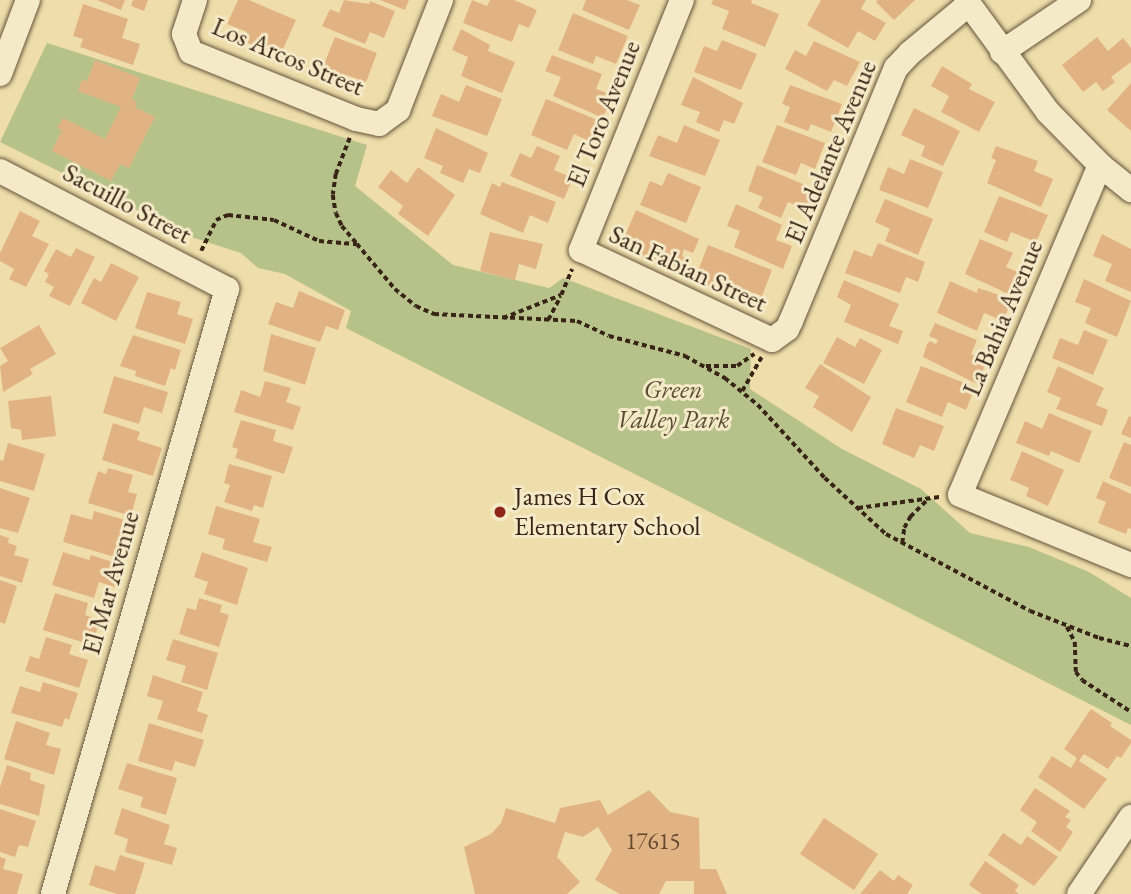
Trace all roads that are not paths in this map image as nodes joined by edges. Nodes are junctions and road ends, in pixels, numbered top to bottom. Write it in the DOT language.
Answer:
graph roads {
  1 [pos="28,0"];
  2 [pos="195,0"];
  3 [pos="441,0"];
  4 [pos="682,0"];
  5 [pos="1079,0"];
  6 [pos="967,2"];
  7 [pos="1002,52"];
  8 [pos="0,74"];
  9 [pos="1100,165"];
  10 [pos="0,171"];
  11 [pos="1131,190"];
  12 [pos="581,250"];
  13 [pos="227,289"];
  14 [pos="772,340"];
  15 [pos="1131,565"];
  16 [pos="1131,817"];
  17 [pos="53,894"];
  18 [pos="1079,894"];
  1 -- 8 [label="street"];
  2 -- 3 [label="street, Los Arcos Street"];
  4 -- 12 [label="street, El Toro Avenue"];
  5 -- 7 [label="street"];
  6 -- 7 [label="street"];
  6 -- 14 [label="street, El Adelante Avenue"];
  7 -- 9 [label="street"];
  9 -- 11 [label="street"];
  9 -- 15 [label="street, La Bahia Avenue"];
  10 -- 13 [label="street, Sacuillo Street"];
  12 -- 14 [label="street, San Fabian Street"];
  13 -- 17 [label="street, El Mar Avenue"];
  16 -- 18 [label="street"];
}
